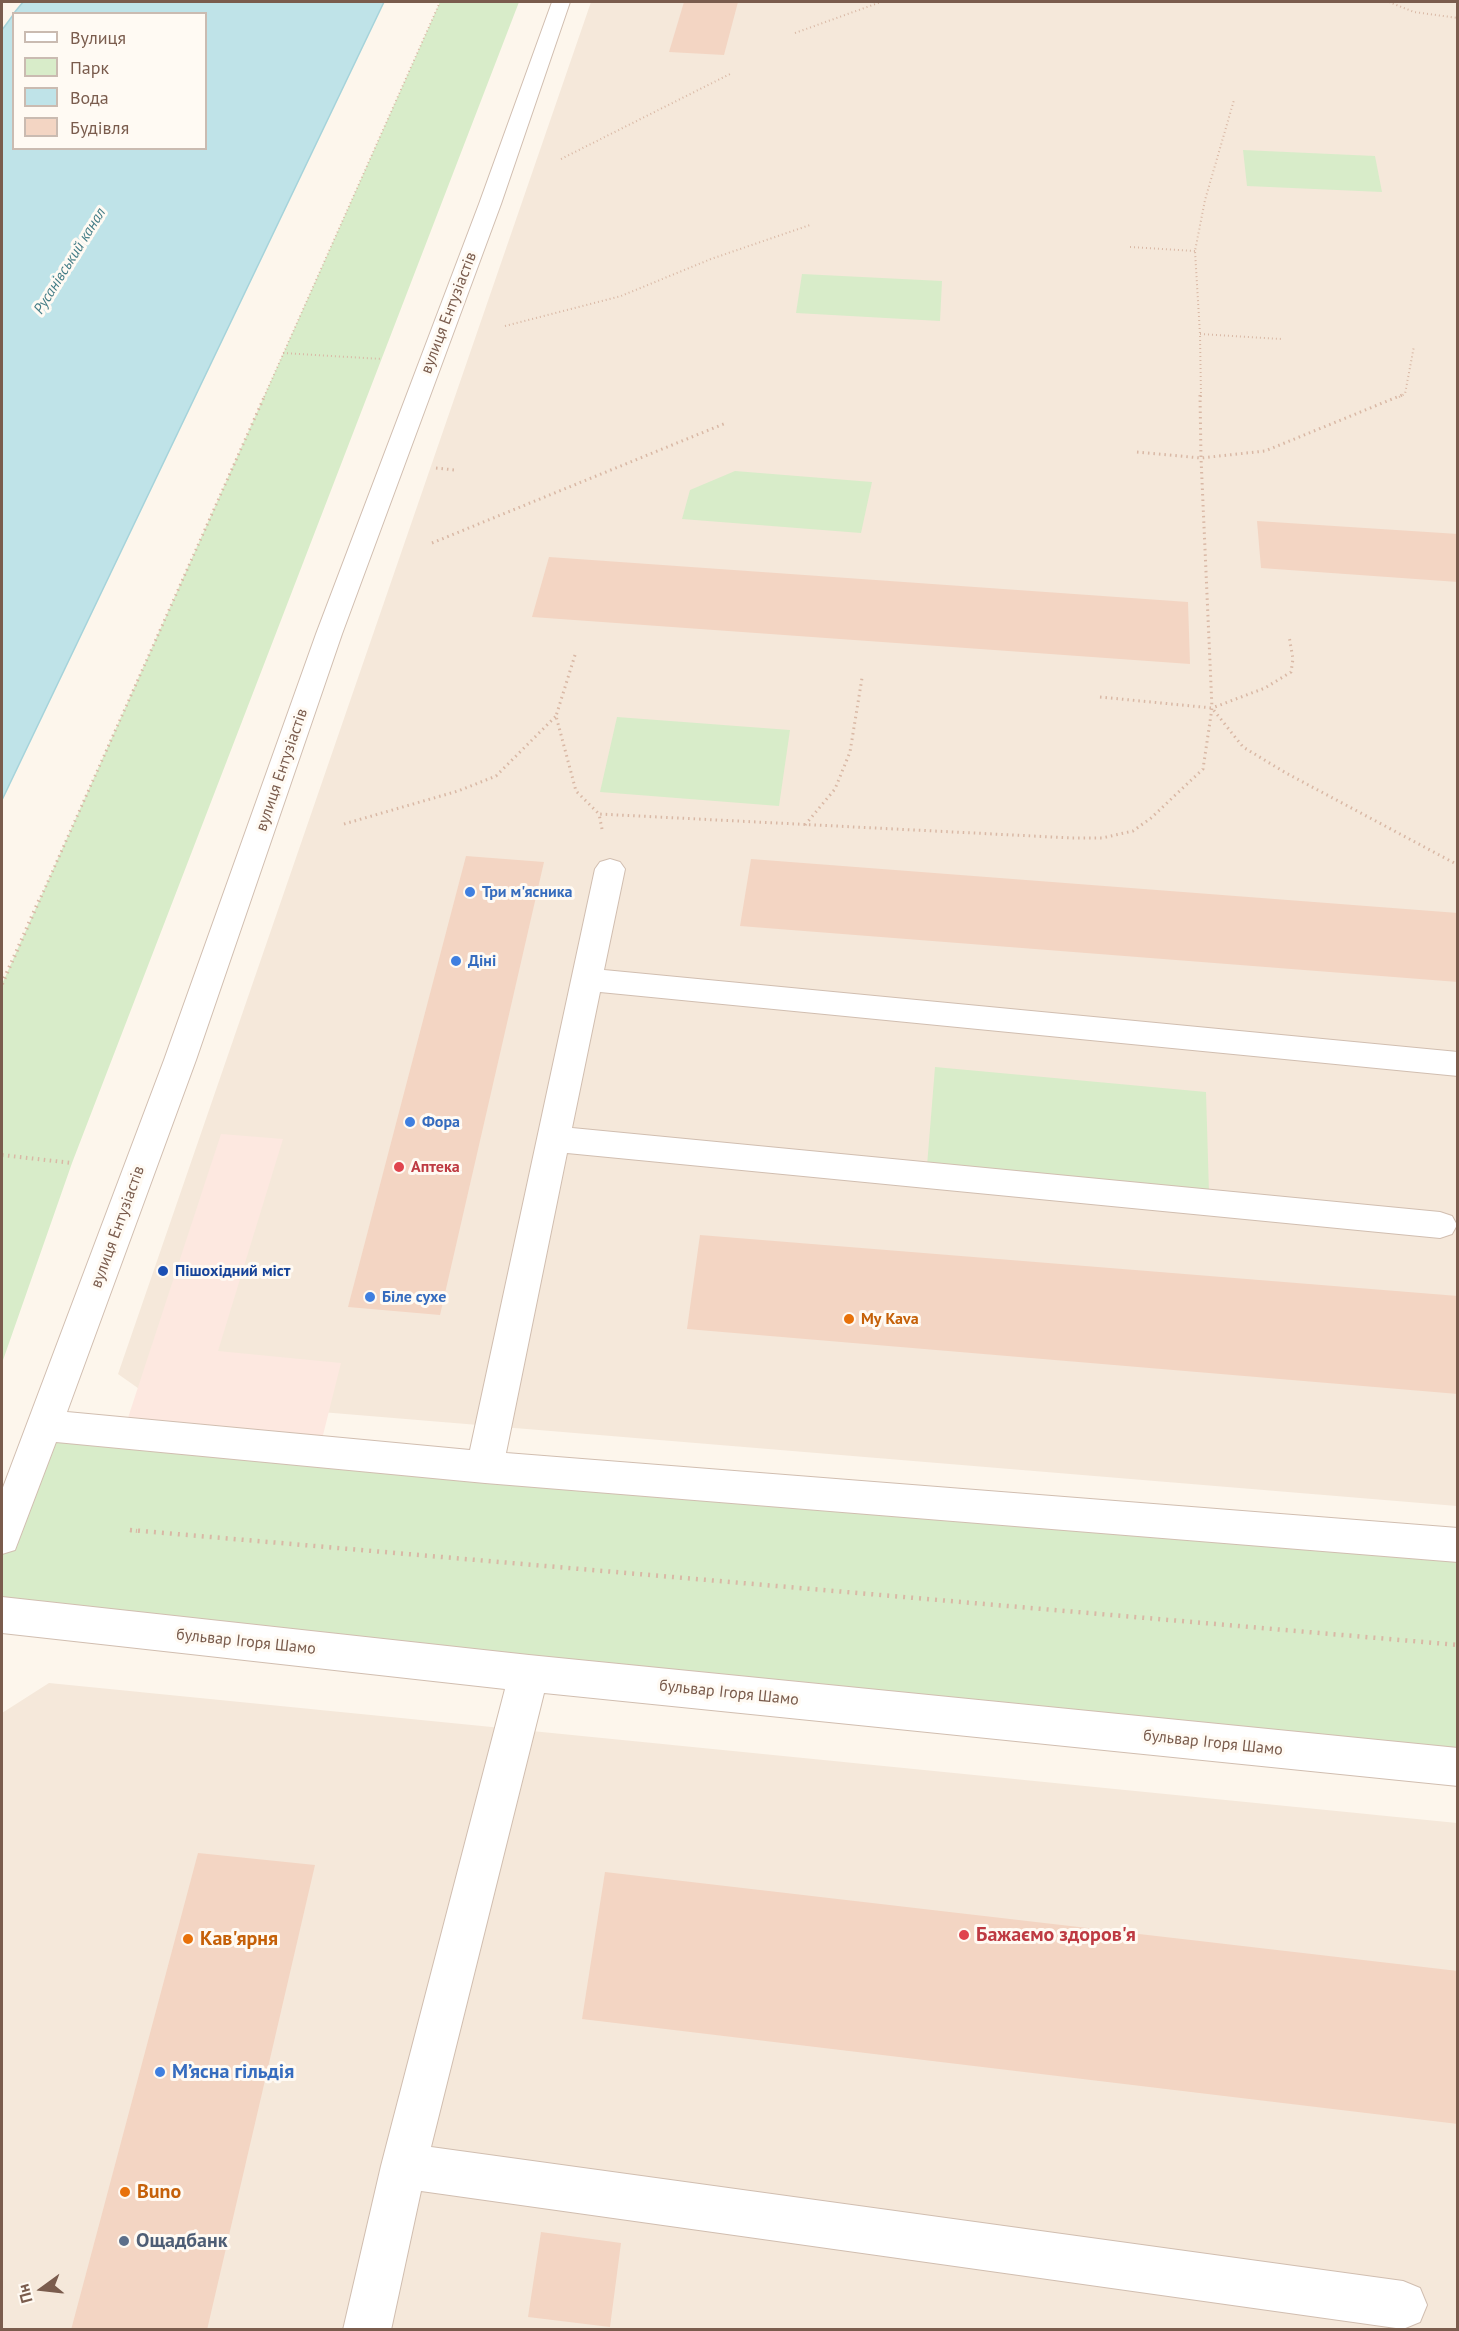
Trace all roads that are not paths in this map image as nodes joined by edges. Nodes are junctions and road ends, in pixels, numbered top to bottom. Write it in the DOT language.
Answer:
graph roads {
  1 [pos="561,2"];
  2 [pos="610,869"];
  3 [pos="588,980"];
  4 [pos="1458,1064"];
  5 [pos="554,1139"];
  6 [pos="1440,1225"];
  7 [pos="44,1425"];
  8 [pos="485,1467"];
  9 [pos="2,1538"];
  10 [pos="1458,1545"];
  11 [pos="2,1615"];
  12 [pos="528,1673"];
  13 [pos="1458,1767"];
  14 [pos="404,2166"];
  15 [pos="1403,2305"];
  16 [pos="367,2330"];
  1 -- 7 [label="street, вулиця Ентузіастів"];
  2 -- 3 [label="street"];
  3 -- 4 [label="street"];
  3 -- 5 [label="street"];
  5 -- 6 [label="street"];
  5 -- 8 [label="street"];
  7 -- 8 [label="street"];
  7 -- 9 [label="street, вулиця Ентузіастів"];
  8 -- 10 [label="street"];
  11 -- 12 [label="street, бульвар Ігоря Шамо"];
  12 -- 13 [label="street, бульвар Ігоря Шамо"];
  12 -- 14 [label="street"];
  14 -- 15 [label="street"];
  14 -- 16 [label="street"];
}
